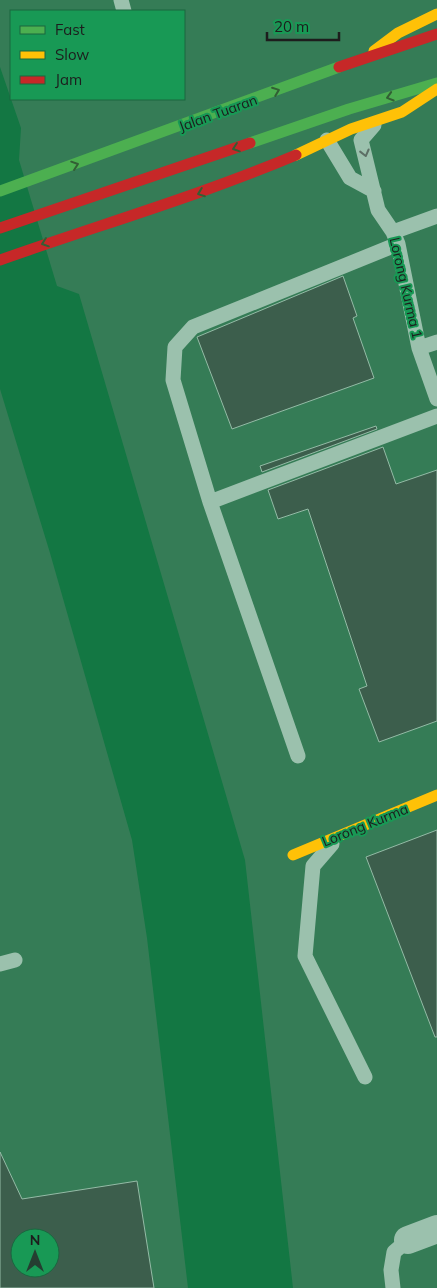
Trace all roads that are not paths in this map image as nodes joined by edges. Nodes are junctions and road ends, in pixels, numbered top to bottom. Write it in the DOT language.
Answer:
graph roads {
  1 [pos="437,14"];
  2 [pos="437,34"];
  3 [pos="366,56"];
  4 [pos="437,83"];
  5 [pos="437,89"];
  6 [pos="378,121"];
  7 [pos="327,140"];
  8 [pos="0,191"];
  9 [pos="374,191"];
  10 [pos="437,216"];
  11 [pos="0,228"];
  12 [pos="396,238"];
  13 [pos="0,260"];
  14 [pos="437,342"];
  15 [pos="419,348"];
  16 [pos="437,398"];
  17 [pos="437,416"];
  18 [pos="210,502"];
  19 [pos="298,756"];
  20 [pos="437,795"];
  21 [pos="339,835"];
  22 [pos="293,854"];
  23 [pos="15,960"];
  24 [pos="0,964"];
  25 [pos="365,1077"];
  26 [pos="437,1229"];
  27 [pos="408,1240"];
  28 [pos="393,1288"];
  1 -- 3 [label="main road"];
  2 -- 3 [label="main road, Jalan Tuaran"];
  8 -- 3 [label="main road, Jalan Tuaran, one-way"];
  4 -- 11 [label="main road, one-way"];
  5 -- 6 [label="main road"];
  6 -- 7 [label="main road"];
  6 -- 9 [label="lane, Lorong Kurma 1, one-way"];
  7 -- 9 [label="lane"];
  7 -- 13 [label="main road, one-way"];
  9 -- 12 [label="lane, Lorong Kurma 1"];
  10 -- 12 [label="lane"];
  12 -- 15 [label="lane, Lorong Kurma 1"];
  12 -- 18 [label="lane"];
  14 -- 15 [label="lane"];
  15 -- 16 [label="lane, Lorong Kurma 1"];
  17 -- 18 [label="lane"];
  18 -- 19 [label="lane"];
  20 -- 21 [label="main road, Lorong Kurma"];
  21 -- 22 [label="main road, Lorong Kurma"];
  21 -- 25 [label="lane"];
  23 -- 24 [label="lane"];
  26 -- 27 [label="street"];
  27 -- 28 [label="lane"];
}
